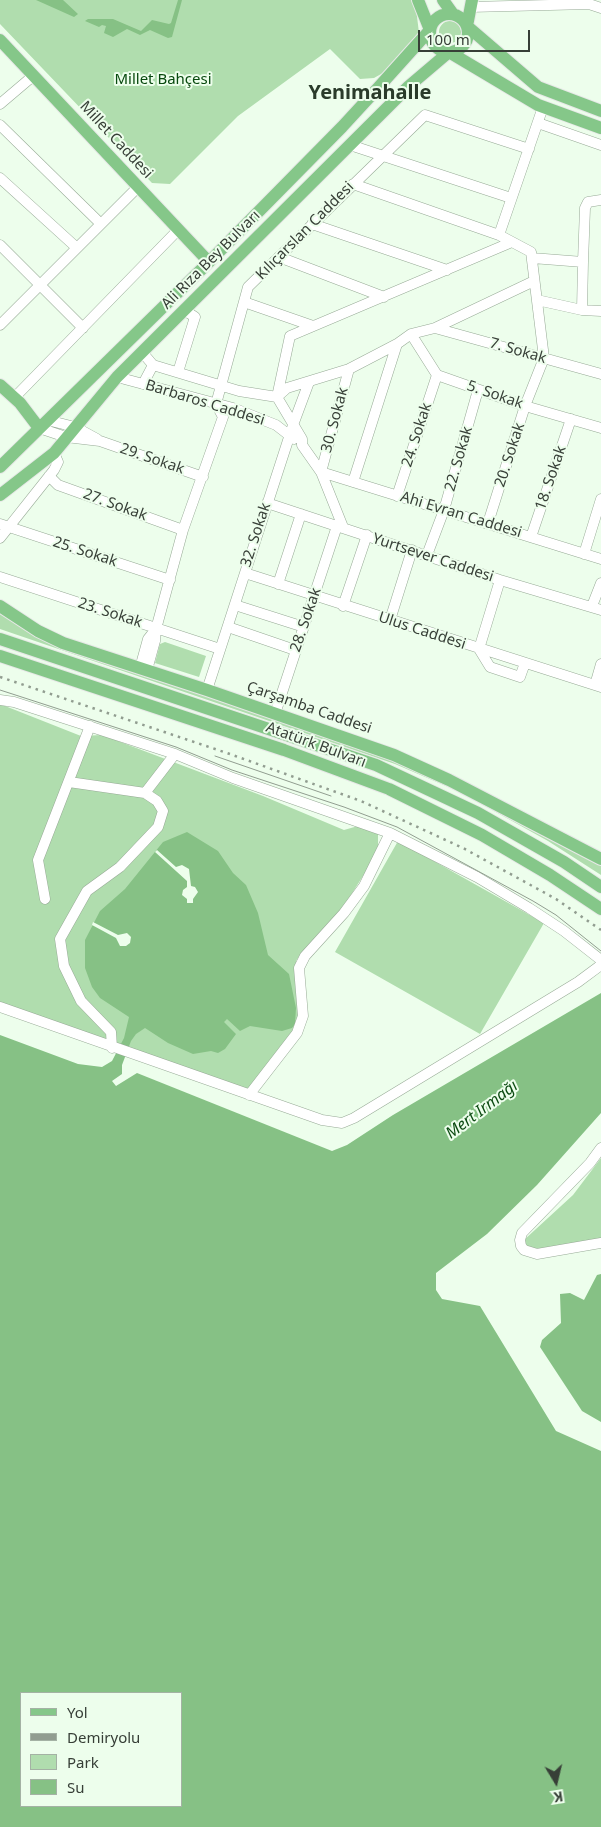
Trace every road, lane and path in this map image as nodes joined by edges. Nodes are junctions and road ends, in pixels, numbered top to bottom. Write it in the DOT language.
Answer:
graph roads {
  1 [pos="418,0"];
  2 [pos="443,0"];
  3 [pos="467,2"];
  4 [pos="601,8"];
  5 [pos="453,14"];
  6 [pos="467,26"];
  7 [pos="430,30"];
  8 [pos="0,40"];
  9 [pos="449,52"];
  10 [pos="33,76"];
  11 [pos="0,104"];
  12 [pos="544,107"];
  13 [pos="601,111"];
  14 [pos="538,123"];
  15 [pos="0,125"];
  16 [pos="601,128"];
  17 [pos="350,144"];
  18 [pos="601,145"];
  19 [pos="528,149"];
  20 [pos="382,155"];
  21 [pos="0,178"];
  22 [pos="353,184"];
  23 [pos="138,187"];
  24 [pos="511,198"];
  25 [pos="601,200"];
  26 [pos="101,224"];
  27 [pos="312,224"];
  28 [pos="178,230"];
  29 [pos="499,235"];
  30 [pos="512,242"];
  31 [pos="0,245"];
  32 [pos="77,248"];
  33 [pos="279,256"];
  34 [pos="532,258"];
  35 [pos="209,262"];
  36 [pos="583,262"];
  37 [pos="447,270"];
  38 [pos="534,281"];
  39 [pos="41,284"];
  40 [pos="384,297"];
  41 [pos="537,300"];
  42 [pos="244,302"];
  43 [pos="184,310"];
  44 [pos="582,310"];
  45 [pos="601,311"];
  46 [pos="2,321"];
  47 [pos="313,326"];
  48 [pos="83,328"];
  49 [pos="436,328"];
  50 [pos="411,334"];
  51 [pos="397,344"];
  52 [pos="142,352"];
  53 [pos="544,358"];
  54 [pos="153,365"];
  55 [pos="349,369"];
  56 [pos="178,372"];
  57 [pos="601,374"];
  58 [pos="437,375"];
  59 [pos="117,377"];
  60 [pos="309,382"];
  61 [pos="143,384"];
  62 [pos="222,385"];
  63 [pos="478,390"];
  64 [pos="239,391"];
  65 [pos="8,394"];
  66 [pos="277,397"];
  67 [pos="216,404"];
  68 [pos="526,406"];
  69 [pos="233,408"];
  70 [pos="223,417"];
  71 [pos="571,419"];
  72 [pos="43,424"];
  73 [pos="75,427"];
  74 [pos="601,428"];
  75 [pos="291,430"];
  76 [pos="66,437"];
  77 [pos="100,441"];
  78 [pos="54,453"];
  79 [pos="0,467"];
  80 [pos="321,472"];
  81 [pos="49,476"];
  82 [pos="203,477"];
  83 [pos="353,482"];
  84 [pos="0,495"];
  85 [pos="397,496"];
  86 [pos="601,499"];
  87 [pos="267,503"];
  88 [pos="444,510"];
  89 [pos="301,514"];
  90 [pos="488,523"];
  91 [pos="5,525"];
  92 [pos="340,526"];
  93 [pos="183,530"];
  94 [pos="367,536"];
  95 [pos="531,537"];
  96 [pos="0,538"];
  97 [pos="412,550"];
  98 [pos="584,554"];
  99 [pos="428,555"];
  100 [pos="601,559"];
  101 [pos="245,573"];
  102 [pos="0,577"];
  103 [pos="170,580"];
  104 [pos="500,580"];
  105 [pos="601,583"];
  106 [pos="278,584"];
  107 [pos="314,596"];
  108 [pos="235,605"];
  109 [pos="0,606"];
  110 [pos="343,606"];
  111 [pos="597,608"];
  112 [pos="390,620"];
  113 [pos="228,627"];
  114 [pos="304,627"];
  115 [pos="156,628"];
  116 [pos="0,638"];
  117 [pos="220,649"];
  118 [pos="479,649"];
  119 [pos="296,650"];
  120 [pos="0,656"];
  121 [pos="525,663"];
  122 [pos="601,664"];
  123 [pos="143,669"];
  124 [pos="598,686"];
  125 [pos="207,690"];
  126 [pos="0,700"];
  127 [pos="275,714"];
  128 [pos="90,726"];
  129 [pos="175,754"];
  130 [pos="69,782"];
  131 [pos="145,793"];
  132 [pos="390,833"];
  133 [pos="601,859"];
  134 [pos="601,887"];
  135 [pos="45,899"];
  136 [pos="601,908"];
  137 [pos="601,960"];
  138 [pos="601,965"];
  139 [pos="0,1007"];
  140 [pos="112,1048"];
  141 [pos="249,1095"];
  142 [pos="601,1148"];
  143 [pos="601,1243"];
  1 -- 7 [label="main road"];
  2 -- 5 [label="main road"];
  3 -- 4 [label="street"];
  3 -- 5 [label="main road"];
  3 -- 6 [label="main road"];
  5 -- 6 [label="main road"];
  5 -- 7 [label="main road"];
  6 -- 9 [label="main road"];
  6 -- 13 [label="main road"];
  7 -- 9 [label="main road"];
  7 -- 35 [label="main road, Ali Rıza Bey Bulvarı"];
  8 -- 10 [label="main road, Millet Caddesi"];
  9 -- 12 [label="main road"];
  9 -- 17 [label="main road, Ali Rıza Bey Bulvarı"];
  10 -- 11 [label="street"];
  10 -- 23 [label="main road, Millet Caddesi"];
  12 -- 14 [label="street"];
  12 -- 16 [label="main road"];
  14 -- 18 [label="street"];
  14 -- 19 [label="street"];
  15 -- 26 [label="street"];
  17 -- 20 [label="street"];
  17 -- 43 [label="main road, Ali Rıza Bey Bulvarı"];
  19 -- 20 [label="street, Kılıçarslan Caddesi"];
  19 -- 24 [label="street"];
  20 -- 22 [label="street, Kılıçarslan Caddesi"];
  20 -- 24 [label="street"];
  21 -- 32 [label="street"];
  22 -- 27 [label="street, Kılıçarslan Caddesi"];
  22 -- 29 [label="street"];
  23 -- 26 [label="street"];
  23 -- 28 [label="main road, Millet Caddesi"];
  24 -- 29 [label="street"];
  25 -- 36 [label="street"];
  26 -- 32 [label="street"];
  27 -- 33 [label="street, Kılıçarslan Caddesi"];
  27 -- 37 [label="street"];
  28 -- 35 [label="main road, Millet Caddesi"];
  28 -- 48 [label="street"];
  29 -- 30 [label="street"];
  30 -- 34 [label="street"];
  30 -- 37 [label="street"];
  31 -- 39 [label="street"];
  32 -- 39 [label="street"];
  33 -- 40 [label="street"];
  33 -- 42 [label="street, Kılıçarslan Caddesi"];
  34 -- 36 [label="street"];
  34 -- 38 [label="street"];
  35 -- 72 [label="main road, Ali Rıza Bey Bulvarı"];
  36 -- 44 [label="street"];
  37 -- 40 [label="street"];
  38 -- 41 [label="street"];
  38 -- 49 [label="street, Barbaros Caddesi"];
  39 -- 46 [label="street"];
  39 -- 48 [label="street"];
  40 -- 47 [label="street"];
  41 -- 44 [label="street"];
  41 -- 53 [label="street"];
  42 -- 47 [label="street"];
  42 -- 62 [label="street, Kılıçarslan Caddesi"];
  43 -- 52 [label="main road, Ali Rıza Bey Bulvarı"];
  43 -- 56 [label="street"];
  44 -- 45 [label="street"];
  47 -- 66 [label="street"];
  48 -- 65 [label="street"];
  49 -- 50 [label="street, Barbaros Caddesi"];
  49 -- 53 [label="street, 7. Sokak"];
  50 -- 51 [label="street, Barbaros Caddesi"];
  50 -- 58 [label="street"];
  51 -- 55 [label="street, Barbaros Caddesi"];
  51 -- 83 [label="street"];
  52 -- 54 [label="street, Barbaros Caddesi"];
  52 -- 59 [label="main road, Ali Rıza Bey Bulvarı"];
  53 -- 57 [label="street, 7. Sokak"];
  53 -- 68 [label="street, 20. Sokak"];
  54 -- 56 [label="street, Barbaros Caddesi"];
  54 -- 61 [label="street"];
  55 -- 60 [label="street, Barbaros Caddesi"];
  55 -- 80 [label="street, 30. Sokak"];
  56 -- 62 [label="street, Barbaros Caddesi"];
  58 -- 63 [label="street, 5. Sokak"];
  58 -- 85 [label="street, 24. Sokak"];
  59 -- 61 [label="street, Barbaros Caddesi"];
  59 -- 73 [label="main road, Ali Rıza Bey Bulvarı"];
  60 -- 66 [label="street, Barbaros Caddesi"];
  60 -- 75 [label="street, 32. Sokak"];
  61 -- 67 [label="street, Barbaros Caddesi"];
  62 -- 64 [label="street, Barbaros Caddesi"];
  62 -- 67 [label="street, Kılıçarslan Caddesi"];
  63 -- 68 [label="street, 5. Sokak"];
  63 -- 88 [label="street, 22. Sokak"];
  64 -- 66 [label="street, Barbaros Caddesi"];
  64 -- 69 [label="street"];
  65 -- 72 [label="main road"];
  66 -- 75 [label="street, Barbaros Caddesi"];
  67 -- 69 [label="street, Barbaros Caddesi"];
  67 -- 70 [label="street"];
  68 -- 71 [label="street, 5. Sokak"];
  68 -- 90 [label="street, 20. Sokak"];
  69 -- 70 [label="street"];
  69 -- 75 [label="street, Barbaros Caddesi"];
  70 -- 82 [label="street"];
  71 -- 74 [label="street, 5. Sokak"];
  71 -- 95 [label="street, 18. Sokak"];
  72 -- 73 [label="street"];
  72 -- 76 [label="street"];
  72 -- 79 [label="main road, Ali Rıza Bey Bulvarı"];
  73 -- 76 [label="main road, Ali Rıza Bey Bulvarı"];
  73 -- 77 [label="street"];
  75 -- 80 [label="street"];
  75 -- 87 [label="street, 32. Sokak"];
  76 -- 77 [label="street"];
  76 -- 78 [label="main road, Ali Rıza Bey Bulvarı"];
  77 -- 82 [label="street, 29. Sokak"];
  78 -- 81 [label="street"];
  78 -- 84 [label="main road, Ali Rıza Bey Bulvarı"];
  80 -- 83 [label="street, Ahi Evran Caddesi"];
  80 -- 92 [label="street"];
  81 -- 91 [label="street"];
  81 -- 93 [label="street, 27. Sokak"];
  82 -- 93 [label="street"];
  83 -- 85 [label="street, Ahi Evran Caddesi"];
  85 -- 88 [label="street, Ahi Evran Caddesi"];
  86 -- 98 [label="street"];
  87 -- 89 [label="street, Yurtsever Caddesi"];
  87 -- 101 [label="street, 32. Sokak"];
  88 -- 90 [label="street, Ahi Evran Caddesi"];
  88 -- 99 [label="street, 22. Sokak"];
  89 -- 92 [label="street, Yurtsever Caddesi"];
  89 -- 106 [label="street"];
  90 -- 95 [label="street, Ahi Evran Caddesi"];
  91 -- 96 [label="street"];
  91 -- 103 [label="street, 25. Sokak"];
  92 -- 94 [label="street, Yurtsever Caddesi"];
  92 -- 107 [label="street, 28. Sokak"];
  93 -- 103 [label="street"];
  94 -- 97 [label="street, Yurtsever Caddesi"];
  94 -- 110 [label="street"];
  95 -- 98 [label="street, Ahi Evran Caddesi"];
  97 -- 99 [label="street, Yurtsever Caddesi"];
  97 -- 112 [label="street"];
  98 -- 100 [label="street, Ahi Evran Caddesi"];
  99 -- 104 [label="street, Yurtsever Caddesi"];
  101 -- 106 [label="street, Ulus Caddesi"];
  101 -- 108 [label="street, 32. Sokak"];
  102 -- 115 [label="street, 23. Sokak"];
  103 -- 115 [label="street"];
  104 -- 111 [label="street, Yurtsever Caddesi"];
  104 -- 118 [label="street"];
  105 -- 111 [label="street"];
  106 -- 107 [label="street, Ulus Caddesi"];
  107 -- 110 [label="street, Ulus Caddesi"];
  107 -- 114 [label="street, 28. Sokak"];
  108 -- 113 [label="street, 32. Sokak"];
  108 -- 114 [label="street"];
  109 -- 123 [label="main road, Çarşamba Caddesi"];
  110 -- 112 [label="street, Ulus Caddesi"];
  112 -- 118 [label="street, Ulus Caddesi"];
  113 -- 117 [label="street, 32. Sokak"];
  113 -- 119 [label="street"];
  114 -- 119 [label="street, 28. Sokak"];
  115 -- 117 [label="street, 23. Sokak"];
  115 -- 123 [label="street"];
  116 -- 134 [label="main road, Atatürk Bulvarı"];
  117 -- 125 [label="street, 32. Sokak"];
  118 -- 121 [label="street, Ulus Caddesi"];
  118 -- 121 [label="street"];
  119 -- 127 [label="street, 28. Sokak"];
  120 -- 136 [label="main road, Atatürk Bulvarı"];
  121 -- 124 [label="street, Ulus Caddesi"];
  122 -- 124 [label="street"];
  123 -- 125 [label="main road, Çarşamba Caddesi"];
  125 -- 127 [label="main road, Çarşamba Caddesi"];
  126 -- 128 [label="street"];
  127 -- 133 [label="main road, Çarşamba Caddesi"];
  128 -- 129 [label="street"];
  128 -- 130 [label="street"];
  129 -- 131 [label="street"];
  129 -- 132 [label="street"];
  130 -- 131 [label="street"];
  130 -- 135 [label="street"];
  131 -- 140 [label="street"];
  132 -- 137 [label="street"];
  132 -- 141 [label="street"];
  138 -- 141 [label="street"];
  139 -- 140 [label="street"];
  140 -- 141 [label="street"];
  142 -- 143 [label="street"];
}
